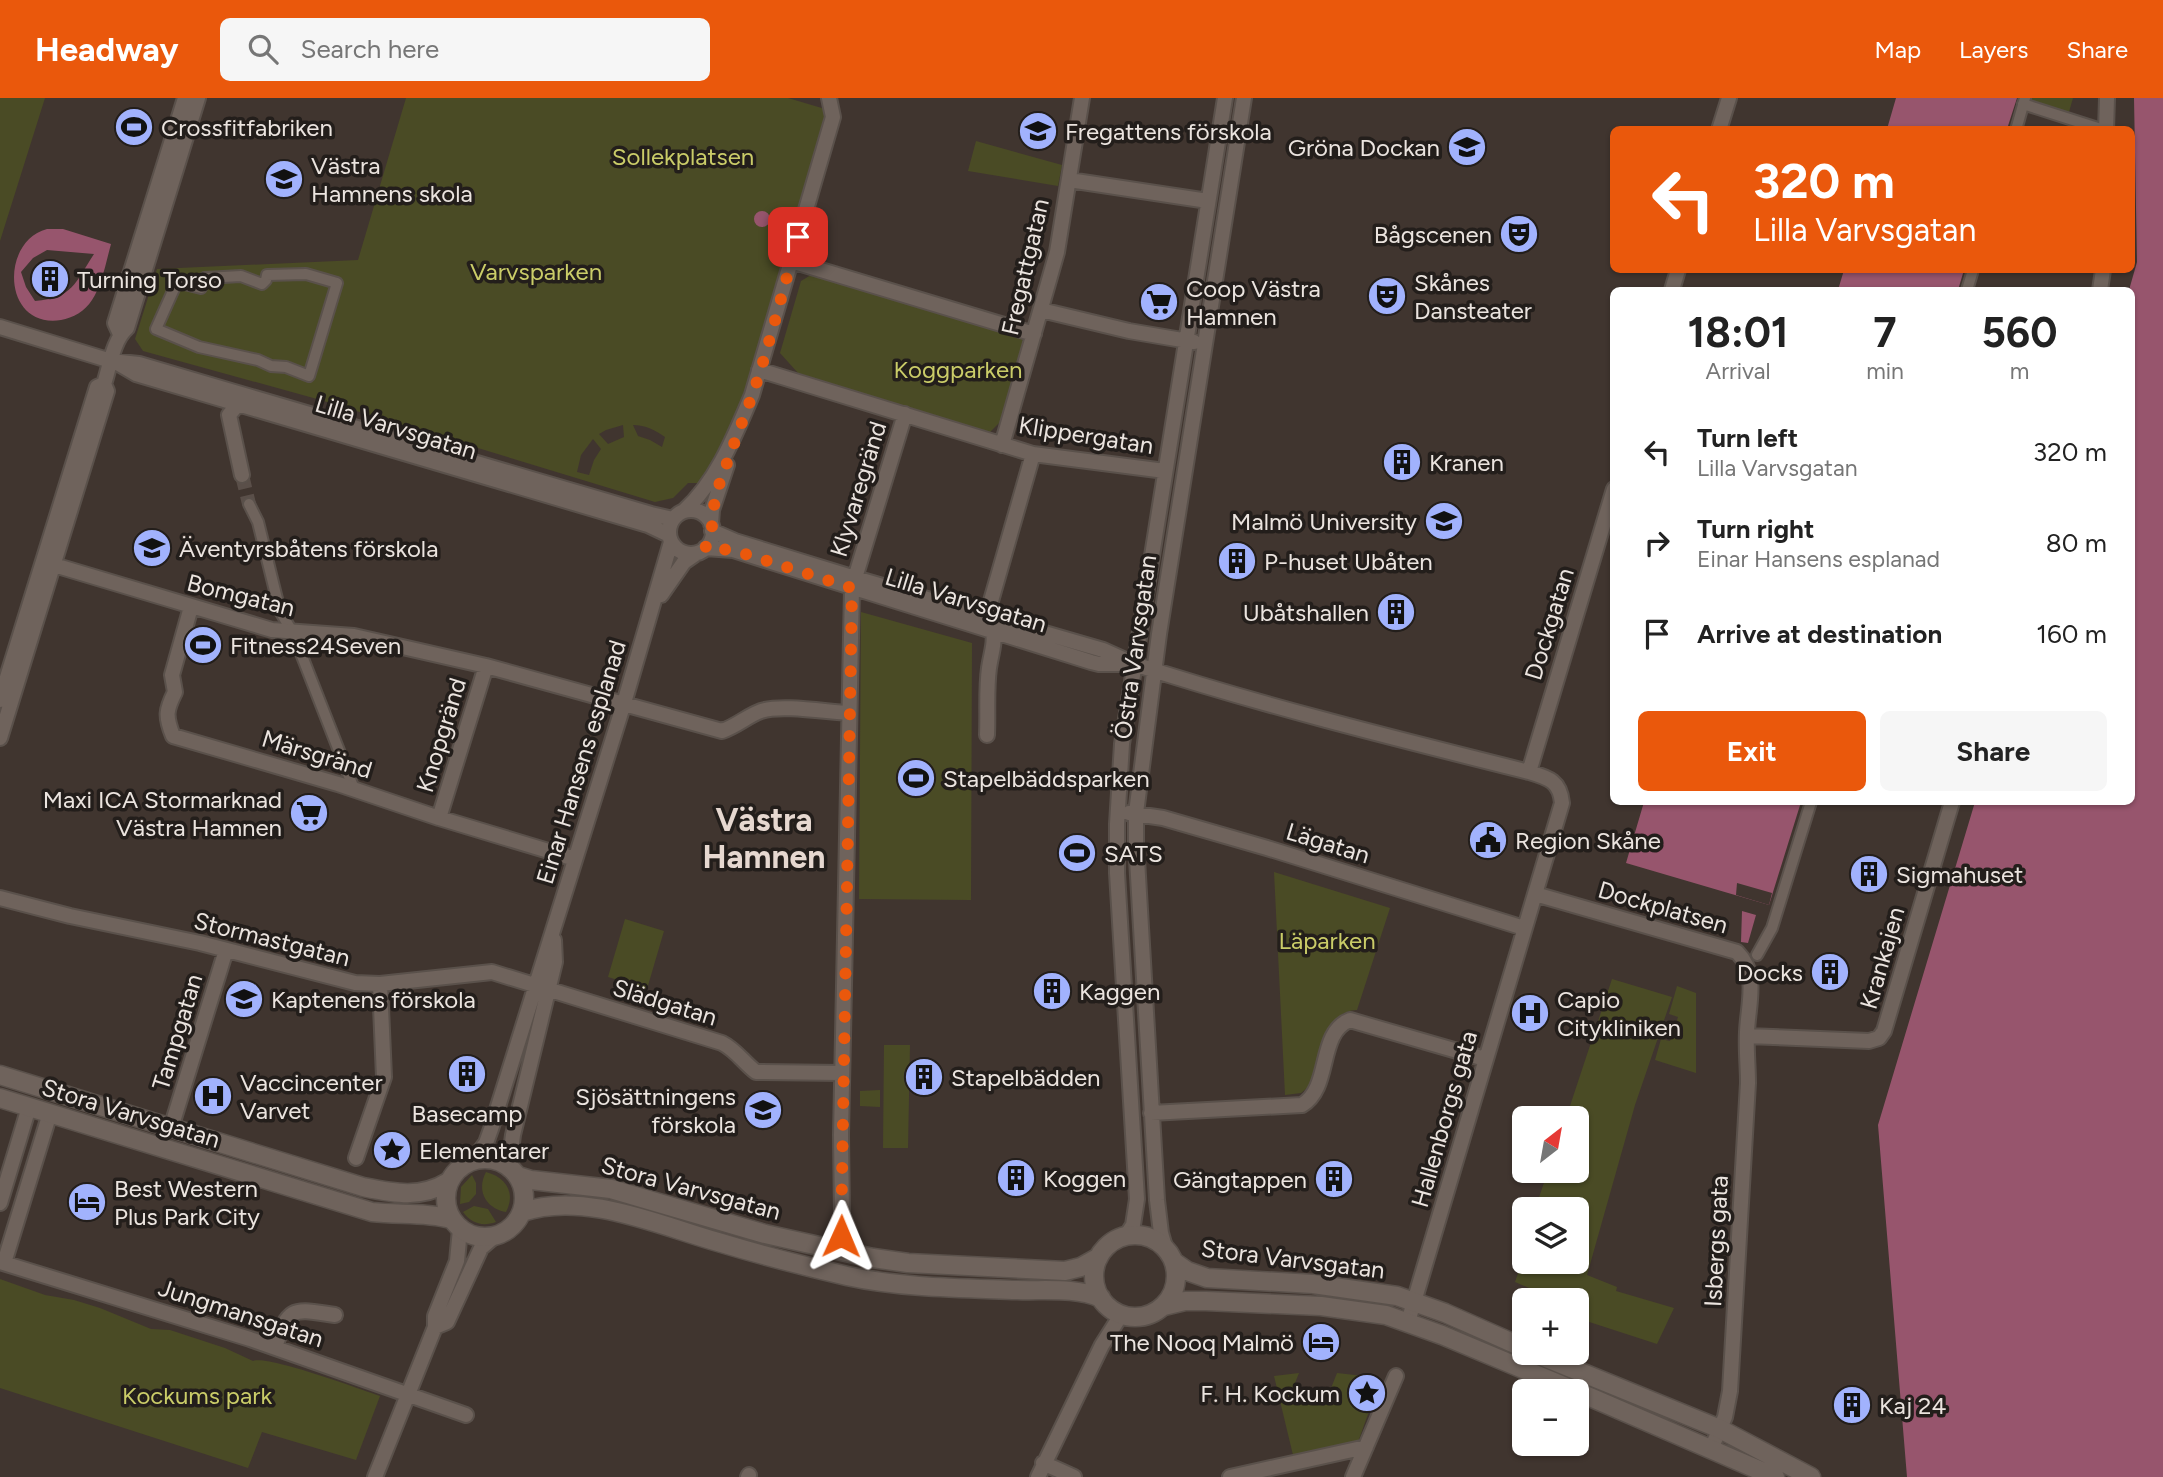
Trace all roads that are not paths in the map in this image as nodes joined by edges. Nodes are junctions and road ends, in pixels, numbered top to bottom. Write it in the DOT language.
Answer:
graph roads {
  1 [pos="185,98"];
  2 [pos="198,98"];
  3 [pos="829,98"];
  4 [pos="1082,98"];
  5 [pos="1225,98"];
  6 [pos="1244,98"];
  7 [pos="1729,98"];
  8 [pos="2106,98"];
  9 [pos="2024,101"];
  10 [pos="1720,126"];
  11 [pos="2016,126"];
  12 [pos="2094,126"];
  13 [pos="2105,126"];
  14 [pos="1069,180"];
  15 [pos="1208,201"];
  16 [pos="791,261"];
  17 [pos="1041,310"];
  18 [pos="0,327"];
  19 [pos="156,329"];
  20 [pos="120,334"];
  21 [pos="1034,334"];
  22 [pos="1186,341"];
  23 [pos="1205,344"];
  24 [pos="111,360"];
  25 [pos="759,369"];
  26 [pos="104,384"];
  27 [pos="238,404"];
  28 [pos="905,414"];
  29 [pos="736,433"];
  30 [pos="1002,445"];
  31 [pos="1033,454"];
  32 [pos="1165,471"];
  33 [pos="242,475"];
  34 [pos="1610,502"];
  35 [pos="249,504"];
  36 [pos="678,515"];
  37 [pos="712,528"];
  38 [pos="670,538"];
  39 [pos="702,550"];
  40 [pos="54,565"];
  41 [pos="854,583"];
  42 [pos="191,607"];
  43 [pos="650,611"];
  44 [pos="987,615"];
  45 [pos="994,632"];
  46 [pos="293,633"];
  47 [pos="1134,664"];
  48 [pos="486,666"];
  49 [pos="1155,670"];
  50 [pos="0,700"];
  51 [pos="624,703"];
  52 [pos="849,713"];
  53 [pos="987,735"];
  54 [pos="0,738"];
  55 [pos="1529,772"];
  56 [pos="354,789"];
  57 [pos="1810,805"];
  58 [pos="1951,805"];
  59 [pos="1117,813"];
  60 [pos="1136,813"];
  61 [pos="439,818"];
  62 [pos="575,859"];
  63 [pos="1535,894"];
  64 [pos="0,898"];
  65 [pos="1524,928"];
  66 [pos="226,950"];
  67 [pos="1757,955"];
  68 [pos="380,984"];
  69 [pos="542,987"];
  70 [pos="1747,1034"];
  71 [pos="1485,1059"];
  72 [pos="842,1073"];
  73 [pos="0,1075"];
  74 [pos="0,1098"];
  75 [pos="29,1107"];
  76 [pos="50,1113"];
  77 [pos="1151,1113"];
  78 [pos="171,1128"];
  79 [pos="356,1157"];
  80 [pos="474,1159"];
  81 [pos="515,1172"];
  82 [pos="448,1182"];
  83 [pos="0,1203"];
  84 [pos="522,1212"];
  85 [pos="456,1224"];
  86 [pos="495,1236"];
  87 [pos="1126,1236"];
  88 [pos="837,1251"];
  89 [pos="1170,1254"];
  90 [pos="1099,1257"];
  91 [pos="2,1262"];
  92 [pos="1101,1298"];
  93 [pos="1414,1301"];
  94 [pos="1164,1307"];
  95 [pos="335,1315"];
  96 [pos="1121,1315"];
  97 [pos="1408,1322"];
  98 [pos="435,1327"];
  99 [pos="1512,1343"];
  100 [pos="275,1348"];
  101 [pos="1563,1365"];
  102 [pos="1395,1376"];
  103 [pos="408,1393"];
  104 [pos="466,1415"];
  105 [pos="1720,1429"];
  106 [pos="1366,1447"];
  107 [pos="1711,1449"];
  108 [pos="1040,1470"];
  109 [pos="375,1477"];
  110 [pos="1074,1477"];
  111 [pos="1230,1477"];
  112 [pos="1353,1477"];
  113 [pos="1775,1477"];
  114 [pos="1811,1477"];
  1 -- 20 [label="street"];
  2 -- 20 [label="street"];
  3 -- 16 [label="street"];
  4 -- 14 [label="street, Fregattgatan"];
  5 -- 15 [label="street, Östra Varvsgatan"];
  6 -- 23 [label="street, Östra Varvsgatan"];
  7 -- 10 [label="street"];
  8 -- 13 [label="street"];
  9 -- 11 [label="street"];
  9 -- 12 [label="street"];
  14 -- 15 [label="street"];
  14 -- 17 [label="street, Fregattgatan"];
  15 -- 22 [label="street, Östra Varvsgatan"];
  16 -- 21 [label="street"];
  16 -- 25 [label="street"];
  17 -- 21 [label="street, Fregattgatan"];
  17 -- 22 [label="street"];
  18 -- 24 [label="street, Lilla Varvsgatan"];
  19 -- 19 [label="street"];
  20 -- 24 [label="street"];
  21 -- 30 [label="street, Fregattgatan"];
  22 -- 23 [label="street"];
  22 -- 32 [label="street, Östra Varvsgatan"];
  23 -- 49 [label="street, Östra Varvsgatan"];
  24 -- 26 [label="street"];
  24 -- 27 [label="street, Lilla Varvsgatan"];
  24 -- 36 [label="street, Lilla Varvsgatan"];
  25 -- 28 [label="street, Klippergatan"];
  25 -- 29 [label="street"];
  26 -- 40 [label="street"];
  26 -- 50 [label="street"];
  27 -- 33 [label="street"];
  27 -- 38 [label="street, Lilla Varvsgatan"];
  28 -- 30 [label="street, Klippergatan"];
  28 -- 41 [label="street, Klyvaregränd"];
  29 -- 36 [label="street"];
  29 -- 37 [label="street"];
  30 -- 31 [label="street, Klippergatan"];
  31 -- 32 [label="street, Klippergatan"];
  31 -- 44 [label="street"];
  32 -- 47 [label="street, Östra Varvsgatan"];
  34 -- 55 [label="street, Dockgatan"];
  35 -- 46 [label="street"];
  36 -- 37 [label="street"];
  36 -- 38 [label="street"];
  37 -- 39 [label="street"];
  37 -- 41 [label="street, Lilla Varvsgatan"];
  38 -- 39 [label="street"];
  38 -- 43 [label="street, Einar Hansens esplanad"];
  39 -- 41 [label="street, Lilla Varvsgatan"];
  39 -- 43 [label="street, Einar Hansens esplanad"];
  40 -- 42 [label="street, Bomgatan"];
  40 -- 54 [label="street"];
  41 -- 44 [label="street, Lilla Varvsgatan"];
  41 -- 45 [label="street, Lilla Varvsgatan"];
  41 -- 52 [label="street, Klyvaregränd"];
  42 -- 46 [label="street, Bomgatan"];
  42 -- 56 [label="street, Märsgränd"];
  43 -- 51 [label="street, Einar Hansens esplanad"];
  44 -- 45 [label="street"];
  44 -- 47 [label="street, Lilla Varvsgatan"];
  45 -- 47 [label="street, Lilla Varvsgatan"];
  45 -- 53 [label="street"];
  46 -- 48 [label="street, Bomgatan"];
  46 -- 56 [label="street"];
  47 -- 49 [label="street, Lilla Varvsgatan"];
  47 -- 59 [label="street, Östra Varvsgatan"];
  48 -- 51 [label="street, Bomgatan"];
  48 -- 61 [label="street, Knopgränd"];
  49 -- 55 [label="street, Lilla Varvsgatan"];
  49 -- 60 [label="street, Östra Varvsgatan"];
  51 -- 52 [label="street, Bomgatan"];
  51 -- 62 [label="street, Einar Hansens esplanad"];
  52 -- 72 [label="street, Klyvaregränd"];
  55 -- 63 [label="street, Lilla Varvsgatan"];
  56 -- 61 [label="street, Märsgränd"];
  57 -- 67 [label="street"];
  58 -- 70 [label="street, Krankajen"];
  59 -- 60 [label="street, Lägatan"];
  59 -- 87 [label="street, Östra Varvsgatan"];
  60 -- 65 [label="street, Lägatan"];
  60 -- 77 [label="street, Östra Varvsgatan"];
  61 -- 62 [label="street, Märsgränd"];
  62 -- 69 [label="street, Einar Hansens esplanad"];
  63 -- 65 [label="street"];
  63 -- 70 [label="street, Dockplatsen"];
  64 -- 66 [label="street, Stormastgatan"];
  65 -- 71 [label="street, Hallenborgs gata"];
  66 -- 68 [label="street, Stormastgatan"];
  66 -- 78 [label="street, Tampgatan"];
  68 -- 69 [label="street, Stormastgatan"];
  68 -- 79 [label="street"];
  69 -- 72 [label="street, Slädgatan"];
  69 -- 80 [label="street, Einar Hansens esplanad"];
  69 -- 81 [label="street, Einar Hansens esplanad"];
  70 -- 105 [label="street, Isbergs gata"];
  71 -- 77 [label="street"];
  71 -- 93 [label="street, Hallenborgs gata"];
  72 -- 88 [label="street, Klyvaregränd"];
  73 -- 78 [label="street, Stora Varvsgatan"];
  74 -- 75 [label="street, Stora Varvsgatan"];
  75 -- 76 [label="street, Stora Varvsgatan"];
  75 -- 83 [label="street"];
  76 -- 85 [label="street, Stora Varvsgatan"];
  76 -- 91 [label="street"];
  77 -- 89 [label="street, Östra Varvsgatan"];
  78 -- 82 [label="street, Stora Varvsgatan"];
  80 -- 81 [label="street, Stora Varvsgatan"];
  80 -- 82 [label="street, Stora Varvsgatan"];
  81 -- 84 [label="street"];
  81 -- 88 [label="street, Stora Varvsgatan"];
  82 -- 85 [label="street"];
  84 -- 86 [label="street"];
  84 -- 92 [label="street, Stora Varvsgatan"];
  85 -- 86 [label="street, Stora Varvsgatan"];
  85 -- 98 [label="street"];
  86 -- 98 [label="street"];
  87 -- 89 [label="street, Stora Varvsgatan"];
  87 -- 90 [label="street, Stora Varvsgatan"];
  88 -- 90 [label="street, Stora Varvsgatan"];
  89 -- 93 [label="street, Stora Varvsgatan"];
  89 -- 94 [label="street, Stora Varvsgatan"];
  90 -- 92 [label="street"];
  91 -- 100 [label="street, Jungmansgatan"];
  92 -- 96 [label="street, Stora Varvsgatan"];
  93 -- 97 [label="street, Hallenborgs gata"];
  93 -- 99 [label="street, Stora Varvsgatan"];
  94 -- 96 [label="street, Stora Varvsgatan"];
  94 -- 97 [label="street, Stora Varvsgatan"];
  95 -- 100 [label="street"];
  96 -- 108 [label="street"];
  97 -- 107 [label="street, Stora Varvsgatan"];
  98 -- 103 [label="street"];
  100 -- 103 [label="street, Jungmansgatan"];
  101 -- 105 [label="street"];
  102 -- 106 [label="street"];
  103 -- 104 [label="street, Jungmansgatan"];
  103 -- 109 [label="street"];
  105 -- 107 [label="street, Isbergs gata"];
  105 -- 114 [label="street"];
  106 -- 111 [label="street"];
  106 -- 112 [label="street"];
  107 -- 113 [label="street, Stora Varvsgatan"];
  108 -- 110 [label="street"];
}
